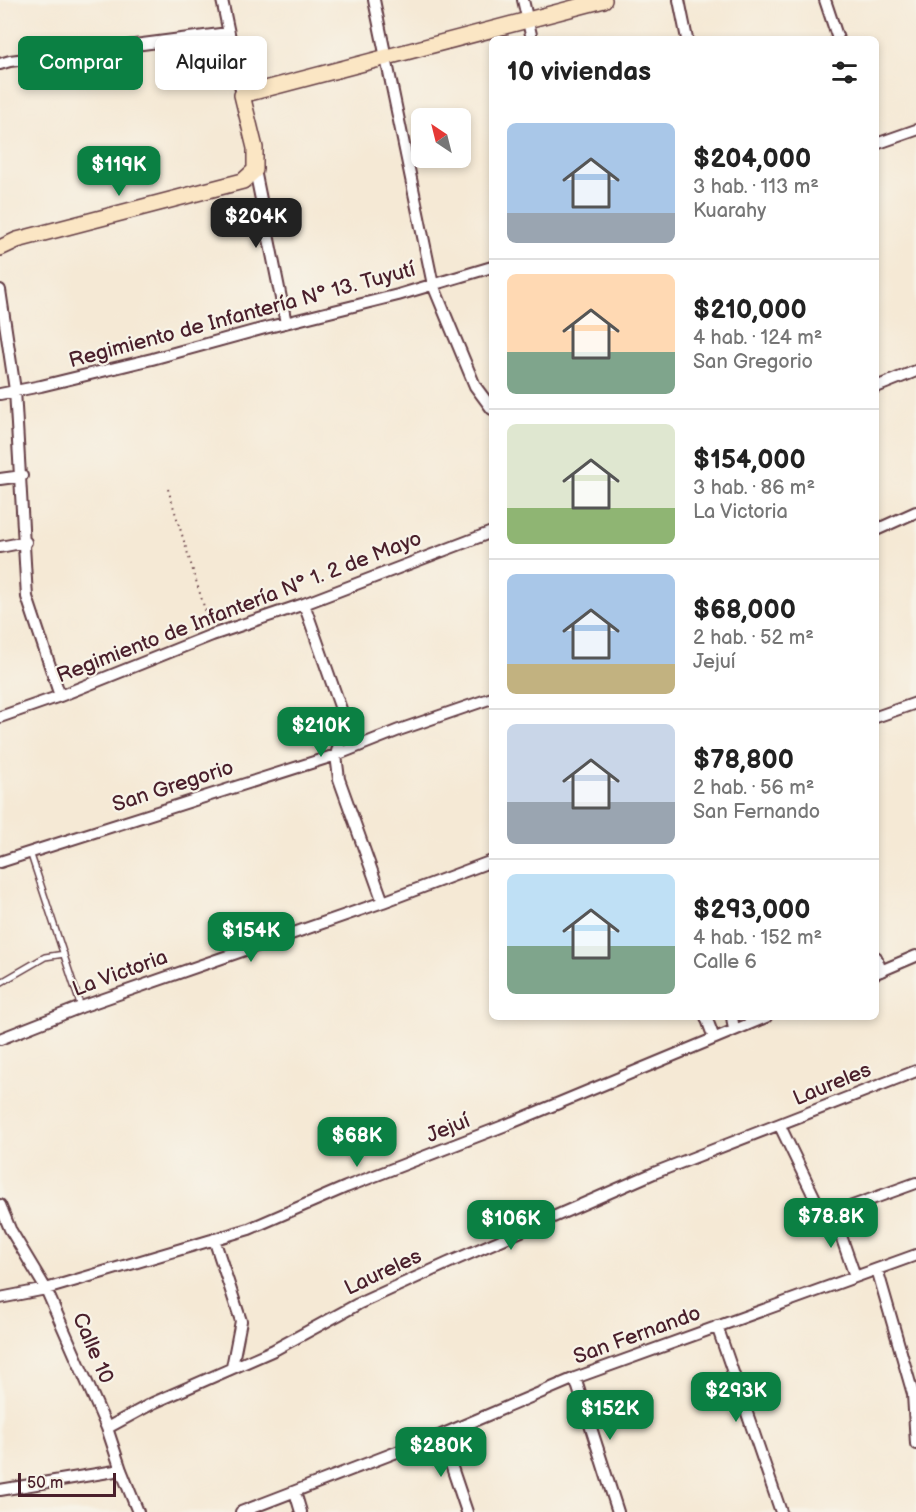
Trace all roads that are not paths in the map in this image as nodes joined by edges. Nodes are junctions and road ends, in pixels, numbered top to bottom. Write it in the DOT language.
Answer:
graph roads {
  1 [pos="222,0"];
  2 [pos="374,0"];
  3 [pos="523,0"];
  4 [pos="604,0"];
  5 [pos="679,0"];
  6 [pos="825,0"];
  7 [pos="527,19"];
  8 [pos="228,33"];
  9 [pos="531,36"];
  10 [pos="686,36"];
  11 [pos="837,36"];
  12 [pos="385,57"];
  13 [pos="0,64"];
  14 [pos="242,96"];
  15 [pos="916,130"];
  16 [pos="879,143"];
  17 [pos="255,170"];
  18 [pos="0,248"];
  19 [pos="489,268"];
  20 [pos="433,285"];
  21 [pos="0,290"];
  22 [pos="286,323"];
  23 [pos="916,371"];
  24 [pos="879,386"];
  25 [pos="15,390"];
  26 [pos="0,394"];
  27 [pos="489,405"];
  28 [pos="22,476"];
  29 [pos="0,479"];
  30 [pos="916,512"];
  31 [pos="879,529"];
  32 [pos="489,533"];
  33 [pos="26,542"];
  34 [pos="0,547"];
  35 [pos="304,604"];
  36 [pos="60,696"];
  37 [pos="489,699"];
  38 [pos="916,703"];
  39 [pos="879,716"];
  40 [pos="0,717"];
  41 [pos="336,755"];
  42 [pos="30,852"];
  43 [pos="0,862"];
  44 [pos="489,862"];
  45 [pos="383,902"];
  46 [pos="64,954"];
  47 [pos="916,956"];
  48 [pos="879,972"];
  49 [pos="0,983"];
  50 [pos="81,1007"];
  51 [pos="707,1020"];
  52 [pos="732,1020"];
  53 [pos="759,1020"];
  54 [pos="734,1030"];
  55 [pos="714,1038"];
  56 [pos="0,1039"];
  57 [pos="916,1071"];
  58 [pos="780,1126"];
  59 [pos="916,1183"];
  60 [pos="0,1205"];
  61 [pos="827,1212"];
  62 [pos="214,1239"];
  63 [pos="916,1255"];
  64 [pos="877,1269"];
  65 [pos="855,1276"];
  66 [pos="46,1288"];
  67 [pos="0,1298"];
  68 [pos="717,1326"];
  69 [pos="232,1367"];
  70 [pos="575,1378"];
  71 [pos="107,1428"];
  72 [pos="441,1435"];
  73 [pos="916,1444"];
  74 [pos="121,1470"];
  75 [pos="0,1490"];
  76 [pos="295,1492"];
  77 [pos="138,1512"];
  78 [pos="241,1512"];
  79 [pos="302,1512"];
  80 [pos="467,1512"];
  81 [pos="618,1512"];
  82 [pos="781,1512"];
  1 -- 8 [label="street"];
  2 -- 12 [label="street"];
  3 -- 7 [label="street"];
  4 -- 7 [label="street"];
  5 -- 10 [label="street"];
  6 -- 11 [label="street"];
  7 -- 9 [label="street"];
  7 -- 12 [label="street"];
  8 -- 13 [label="street"];
  8 -- 14 [label="street"];
  12 -- 14 [label="street"];
  12 -- 20 [label="street"];
  14 -- 17 [label="street"];
  15 -- 16 [label="street"];
  17 -- 18 [label="street"];
  17 -- 22 [label="street"];
  19 -- 20 [label="street, Regimiento de Infantería N° 13. Tuyutí"];
  20 -- 22 [label="street, Regimiento de Infantería N° 13. Tuyutí"];
  20 -- 27 [label="street"];
  21 -- 25 [label="street"];
  22 -- 25 [label="street, Regimiento de Infantería N° 13. Tuyutí"];
  23 -- 24 [label="street"];
  25 -- 26 [label="street, Regimiento de Infantería N° 13. Tuyutí"];
  25 -- 28 [label="street"];
  28 -- 29 [label="street"];
  28 -- 33 [label="street"];
  30 -- 31 [label="street"];
  32 -- 35 [label="street, Regimiento de Infantería N° 1. 2 de Mayo"];
  33 -- 34 [label="street"];
  33 -- 36 [label="street"];
  35 -- 36 [label="street, Regimiento de Infantería N° 1. 2 de Mayo"];
  35 -- 41 [label="street"];
  36 -- 40 [label="street, Regimiento de Infantería N° 1. 2 de Mayo"];
  37 -- 41 [label="street, San Gregorio"];
  38 -- 39 [label="street"];
  41 -- 42 [label="street, San Gregorio"];
  41 -- 45 [label="street"];
  42 -- 43 [label="street, San Gregorio"];
  42 -- 46 [label="lane"];
  44 -- 45 [label="street, La Victoria"];
  45 -- 50 [label="street, La Victoria"];
  46 -- 49 [label="lane"];
  46 -- 50 [label="lane"];
  47 -- 48 [label="street"];
  50 -- 56 [label="street, La Victoria"];
  51 -- 55 [label="street"];
  52 -- 54 [label="street"];
  53 -- 54 [label="street, Jejuí"];
  54 -- 55 [label="street, Jejuí"];
  55 -- 62 [label="street, Jejuí"];
  57 -- 58 [label="street, Laureles"];
  58 -- 61 [label="street"];
  58 -- 69 [label="street, Laureles"];
  59 -- 61 [label="street"];
  60 -- 66 [label="street, Calle 10"];
  61 -- 65 [label="street"];
  62 -- 66 [label="street, Jejuí"];
  62 -- 69 [label="street"];
  63 -- 64 [label="street, San Fernando"];
  64 -- 65 [label="street, San Fernando"];
  64 -- 73 [label="street"];
  65 -- 68 [label="street, San Fernando"];
  66 -- 67 [label="street, Jejuí"];
  66 -- 71 [label="street, Calle 10"];
  68 -- 70 [label="street, San Fernando"];
  68 -- 82 [label="street"];
  69 -- 71 [label="street, Laureles"];
  70 -- 72 [label="street, San Fernando"];
  70 -- 81 [label="street"];
  71 -- 74 [label="street, Calle 10"];
  72 -- 76 [label="street, San Fernando"];
  72 -- 80 [label="street"];
  74 -- 75 [label="street"];
  74 -- 77 [label="street, Calle 10"];
  76 -- 78 [label="street, San Fernando"];
  76 -- 79 [label="street"];
}
